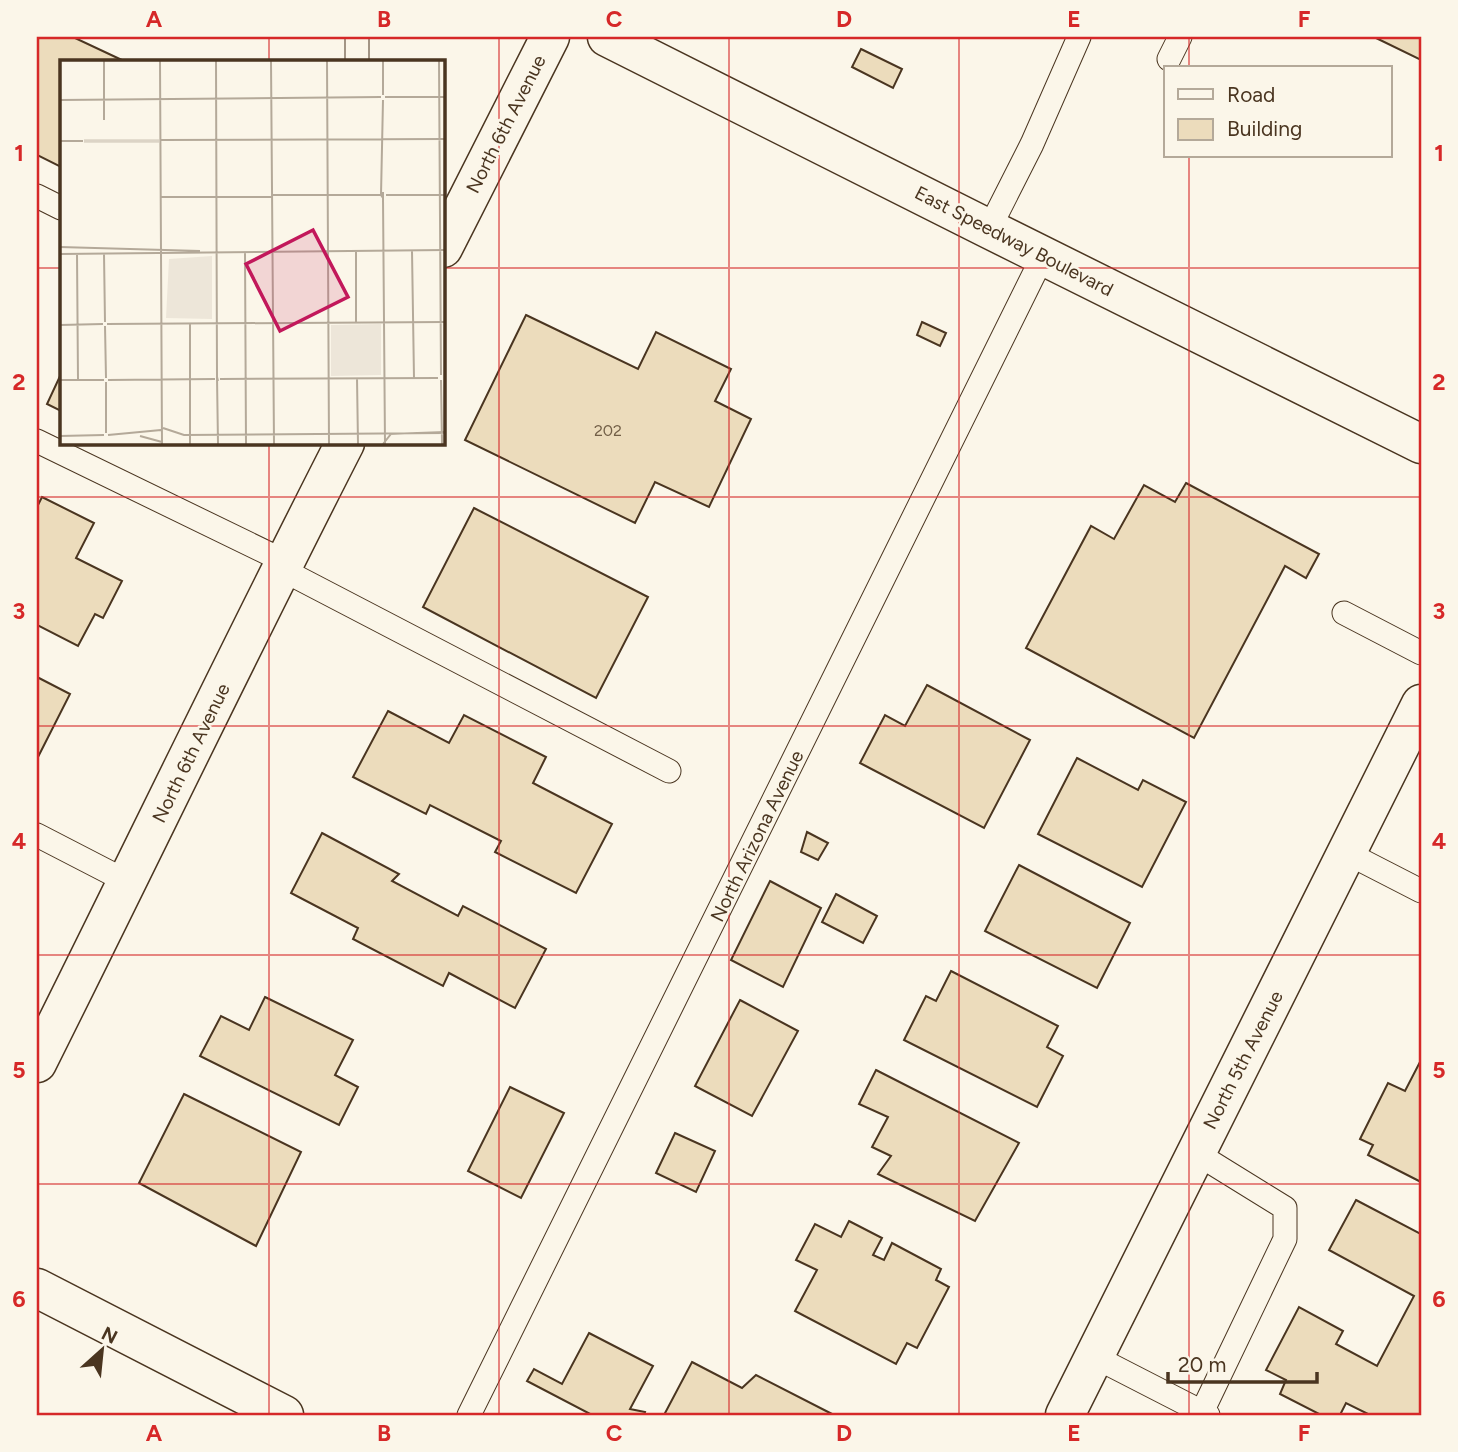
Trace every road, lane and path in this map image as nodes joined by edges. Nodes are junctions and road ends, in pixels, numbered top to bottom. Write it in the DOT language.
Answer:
graph roads {
  1 [pos="357,37"];
  2 [pos="550,37"];
  3 [pos="607,37"];
  4 [pos="1079,37"];
  5 [pos="1180,37"];
  6 [pos="1169,59"];
  7 [pos="357,60"];
  8 [pos="37,196"];
  9 [pos="60,208"];
  10 [pos="989,229"];
  11 [pos="444,246"];
  12 [pos="1043,256"];
  13 [pos="37,441"];
  14 [pos="344,444"];
  15 [pos="1421,444"];
  16 [pos="283,565"];
  17 [pos="1344,614"];
  18 [pos="1421,653"];
  19 [pos="1421,704"];
  20 [pos="669,771"];
  21 [pos="37,835"];
  22 [pos="1347,853"];
  23 [pos="128,883"];
  24 [pos="1421,891"];
  25 [pos="37,1063"];
  26 [pos="1196,1153"];
  27 [pos="37,1288"];
  28 [pos="1095,1357"];
  29 [pos="1205,1414"];
  30 [pos="284,1415"];
  31 [pos="469,1415"];
  32 [pos="1066,1415"];
  1 -- 7 [label="lane"];
  2 -- 11 [label="street, North 6th Avenue"];
  3 -- 10 [label="street, East Speedway Boulevard"];
  4 -- 10 [label="lane"];
  5 -- 6 [label="lane"];
  8 -- 9 [label="lane"];
  10 -- 12 [label="street, East Speedway Boulevard"];
  12 -- 15 [label="street, East Speedway Boulevard"];
  12 -- 31 [label="lane, North Arizona Avenue"];
  13 -- 16 [label="lane"];
  14 -- 16 [label="street, North 6th Avenue"];
  16 -- 20 [label="lane"];
  16 -- 23 [label="street, North 6th Avenue"];
  17 -- 18 [label="lane"];
  19 -- 22 [label="street, North 5th Avenue"];
  21 -- 23 [label="lane"];
  22 -- 24 [label="lane"];
  22 -- 26 [label="street, North 5th Avenue"];
  23 -- 25 [label="street, North 6th Avenue"];
  26 -- 28 [label="street, North 5th Avenue"];
  26 -- 29 [label="lane"];
  27 -- 30 [label="street"];
  28 -- 29 [label="lane"];
  28 -- 32 [label="street, North 5th Avenue"];
}
